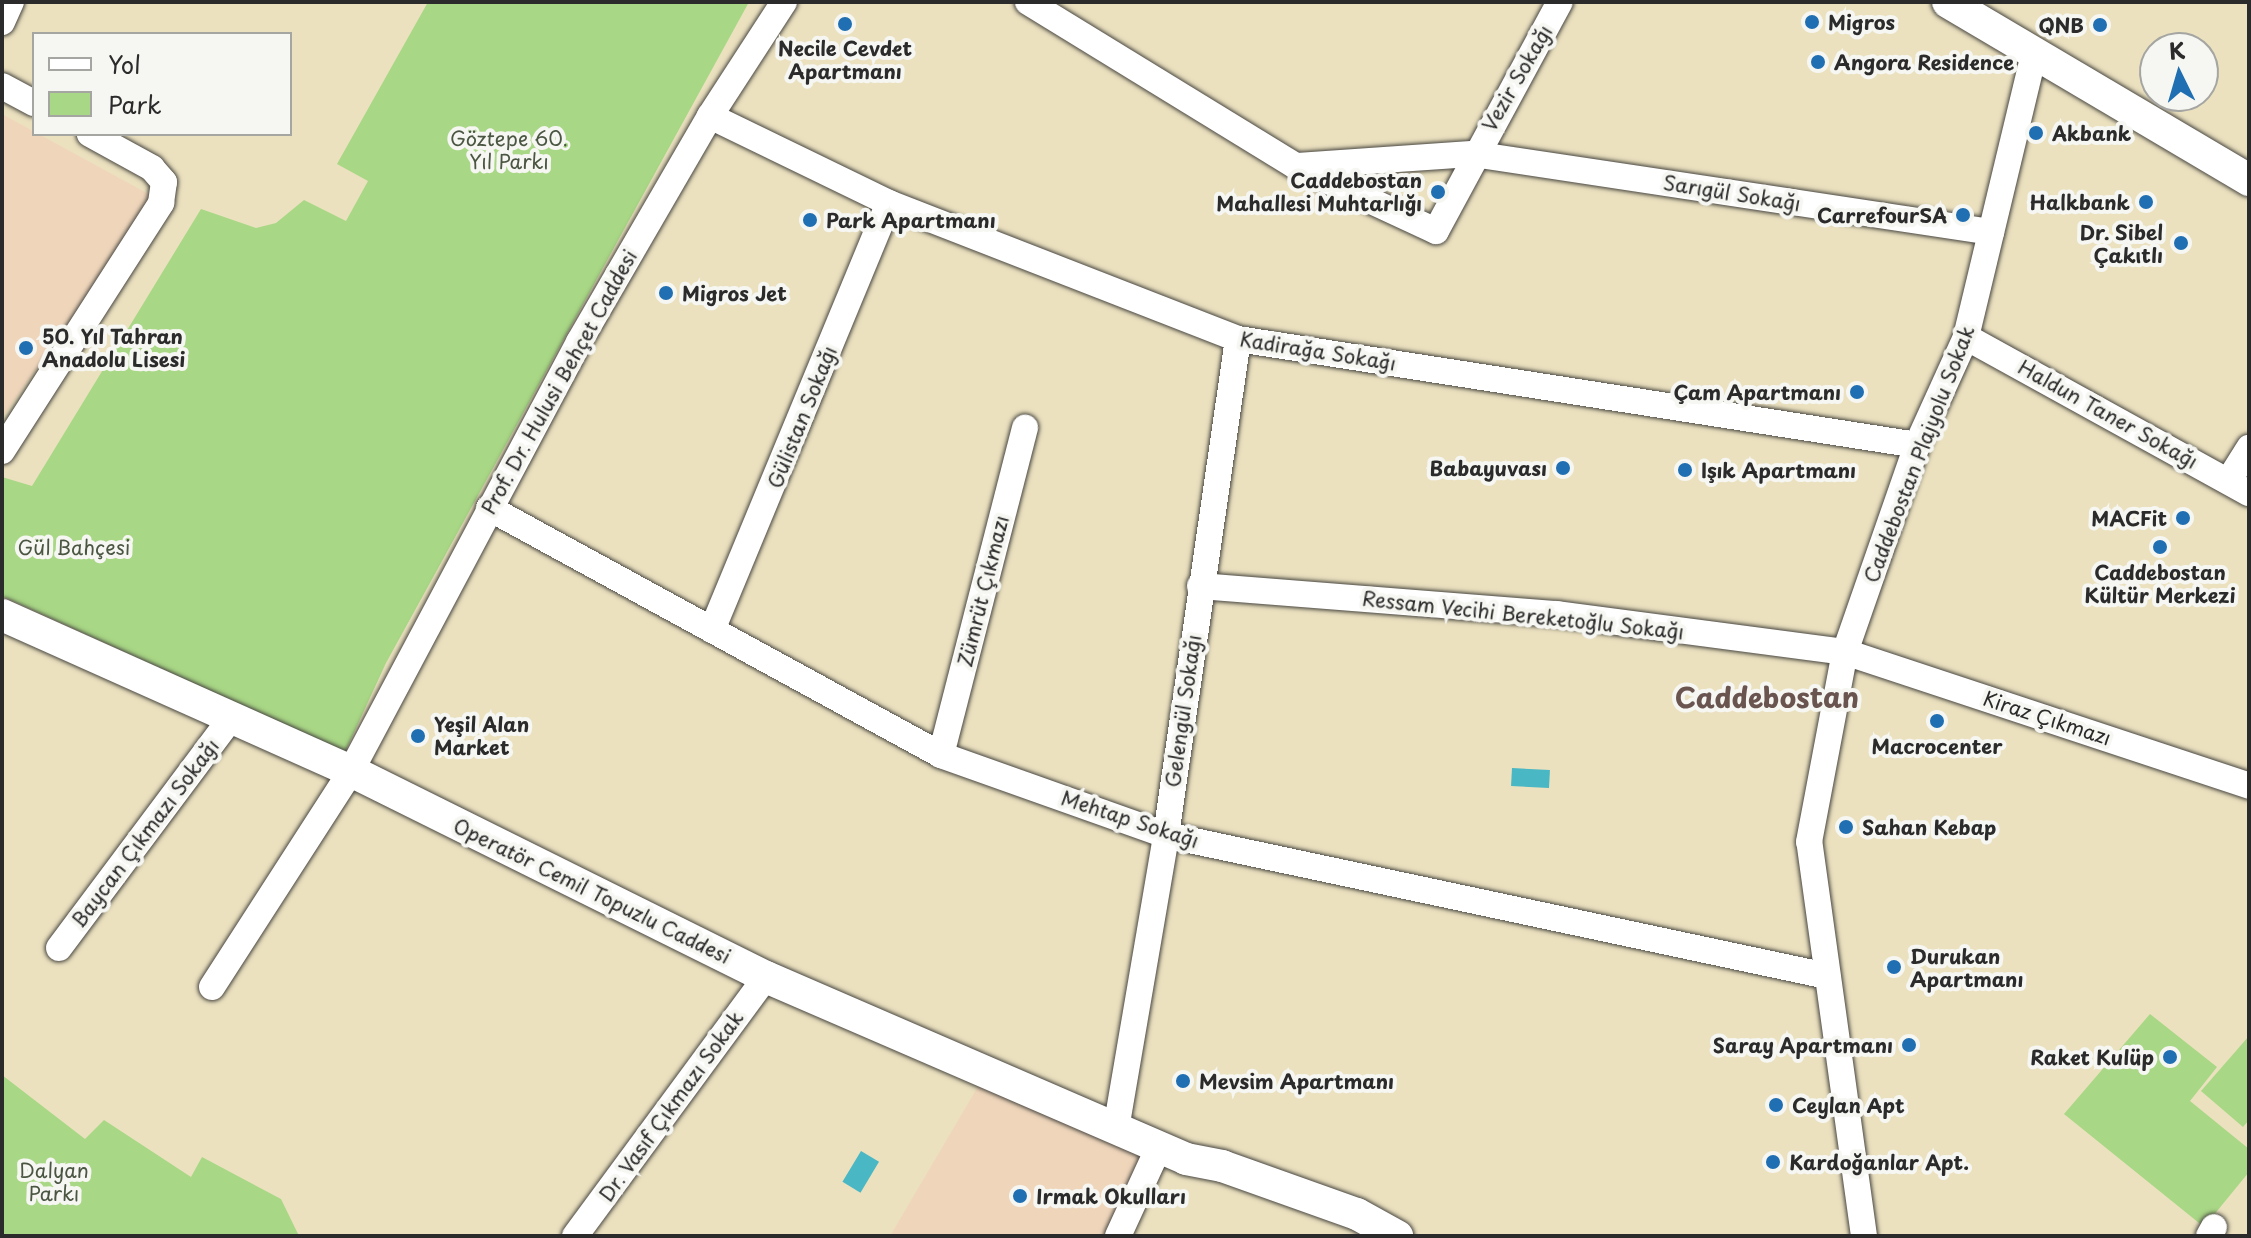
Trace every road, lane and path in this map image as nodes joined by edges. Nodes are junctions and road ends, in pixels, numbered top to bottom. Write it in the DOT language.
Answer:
graph roads {
  1 [pos="11,2"];
  2 [pos="784,2"];
  3 [pos="1028,2"];
  4 [pos="1560,2"];
  5 [pos="1948,2"];
  6 [pos="2,22"];
  7 [pos="2034,53"];
  8 [pos="2,86"];
  9 [pos="32,102"];
  10 [pos="710,116"];
  11 [pos="94,136"];
  12 [pos="1473,154"];
  13 [pos="1296,166"];
  14 [pos="2249,180"];
  15 [pos="889,203"];
  16 [pos="1991,232"];
  17 [pos="1966,337"];
  18 [pos="1238,339"];
  19 [pos="1025,428"];
  20 [pos="1917,445"];
  21 [pos="2249,448"];
  22 [pos="2,451"];
  23 [pos="2239,487"];
  24 [pos="489,508"];
  25 [pos="1200,586"];
  26 [pos="2,615"];
  27 [pos="712,630"];
  28 [pos="1845,652"];
  29 [pos="231,718"];
  30 [pos="941,755"];
  31 [pos="351,771"];
  32 [pos="2245,777"];
  33 [pos="1166,835"];
  34 [pos="59,948"];
  35 [pos="1827,976"];
  36 [pos="766,977"];
  37 [pos="212,987"];
  38 [pos="1116,1129"];
  39 [pos="1172,1153"];
  40 [pos="1387,1235"];
  41 [pos="575,1236"];
  42 [pos="1118,1236"];
  43 [pos="1357,1236"];
  44 [pos="1864,1236"];
  1 -- 6 [label="street"];
  2 -- 10 [label="street, Prof. Dr. Hulusi Behçet Caddesi"];
  3 -- 13 [label="street"];
  4 -- 12 [label="street, Vezir Sokağı"];
  5 -- 7 [label="main road"];
  7 -- 14 [label="main road"];
  7 -- 16 [label="street, Caddebostan Plajyolu Sokak"];
  8 -- 9 [label="street"];
  10 -- 15 [label="street, Kadirağa Sokağı"];
  10 -- 24 [label="street, Prof. Dr. Hulusi Behçet Caddesi"];
  11 -- 22 [label="street"];
  12 -- 13 [label="street, Sarıgül Sokağı"];
  12 -- 13 [label="street"];
  12 -- 16 [label="street, Sarıgül Sokağı"];
  15 -- 18 [label="street, Kadirağa Sokağı"];
  15 -- 27 [label="street, Gülistan Sokağı"];
  16 -- 17 [label="street, Caddebostan Plajyolu Sokak"];
  17 -- 20 [label="street, Caddebostan Plajyolu Sokak"];
  17 -- 23 [label="street, Haldun Taner Sokağı"];
  18 -- 20 [label="street, Kadirağa Sokağı"];
  18 -- 25 [label="street, Gelengül Sokağı"];
  19 -- 30 [label="street, Zümrüt Çıkmazı"];
  20 -- 28 [label="street, Caddebostan Plajyolu Sokak"];
  21 -- 23 [label="street"];
  24 -- 27 [label="street, Mehtap Sokağı"];
  24 -- 31 [label="street, Prof. Dr. Hulusi Behçet Caddesi"];
  25 -- 28 [label="street, Ressam Vecihi Bereketoğlu Sokağı"];
  25 -- 33 [label="street, Gelengül Sokağı"];
  26 -- 29 [label="main road, Operatör Cemil Topuzlu Caddesi"];
  27 -- 30 [label="street, Mehtap Sokağı"];
  28 -- 32 [label="street, Kiraz Çıkmazı"];
  28 -- 35 [label="street, Caddebostan Plajyolu Sokak"];
  29 -- 31 [label="main road, Operatör Cemil Topuzlu Caddesi"];
  29 -- 34 [label="street, Baycan Çıkmazı Sokağı"];
  30 -- 33 [label="street, Mehtap Sokağı"];
  31 -- 36 [label="main road, Operatör Cemil Topuzlu Caddesi"];
  31 -- 37 [label="street, Prof. Dr. Hulusi Behçet Caddesi"];
  33 -- 35 [label="street, Mehtap Sokağı"];
  33 -- 38 [label="street, Gelengül Sokağı"];
  35 -- 44 [label="street, Caddebostan Plajyolu Sokak"];
  36 -- 38 [label="main road, Operatör Cemil Topuzlu Caddesi"];
  36 -- 41 [label="street, Dr. Vasıf Çıkmazı Sokak"];
  38 -- 39 [label="main road, Operatör Cemil Topuzlu Caddesi"];
  39 -- 40 [label="main road, Operatör Cemil Topuzlu Caddesi"];
  39 -- 42 [label="street"];
  39 -- 43 [label="main road, Operatör Cemil Topuzlu Caddesi"];
}
